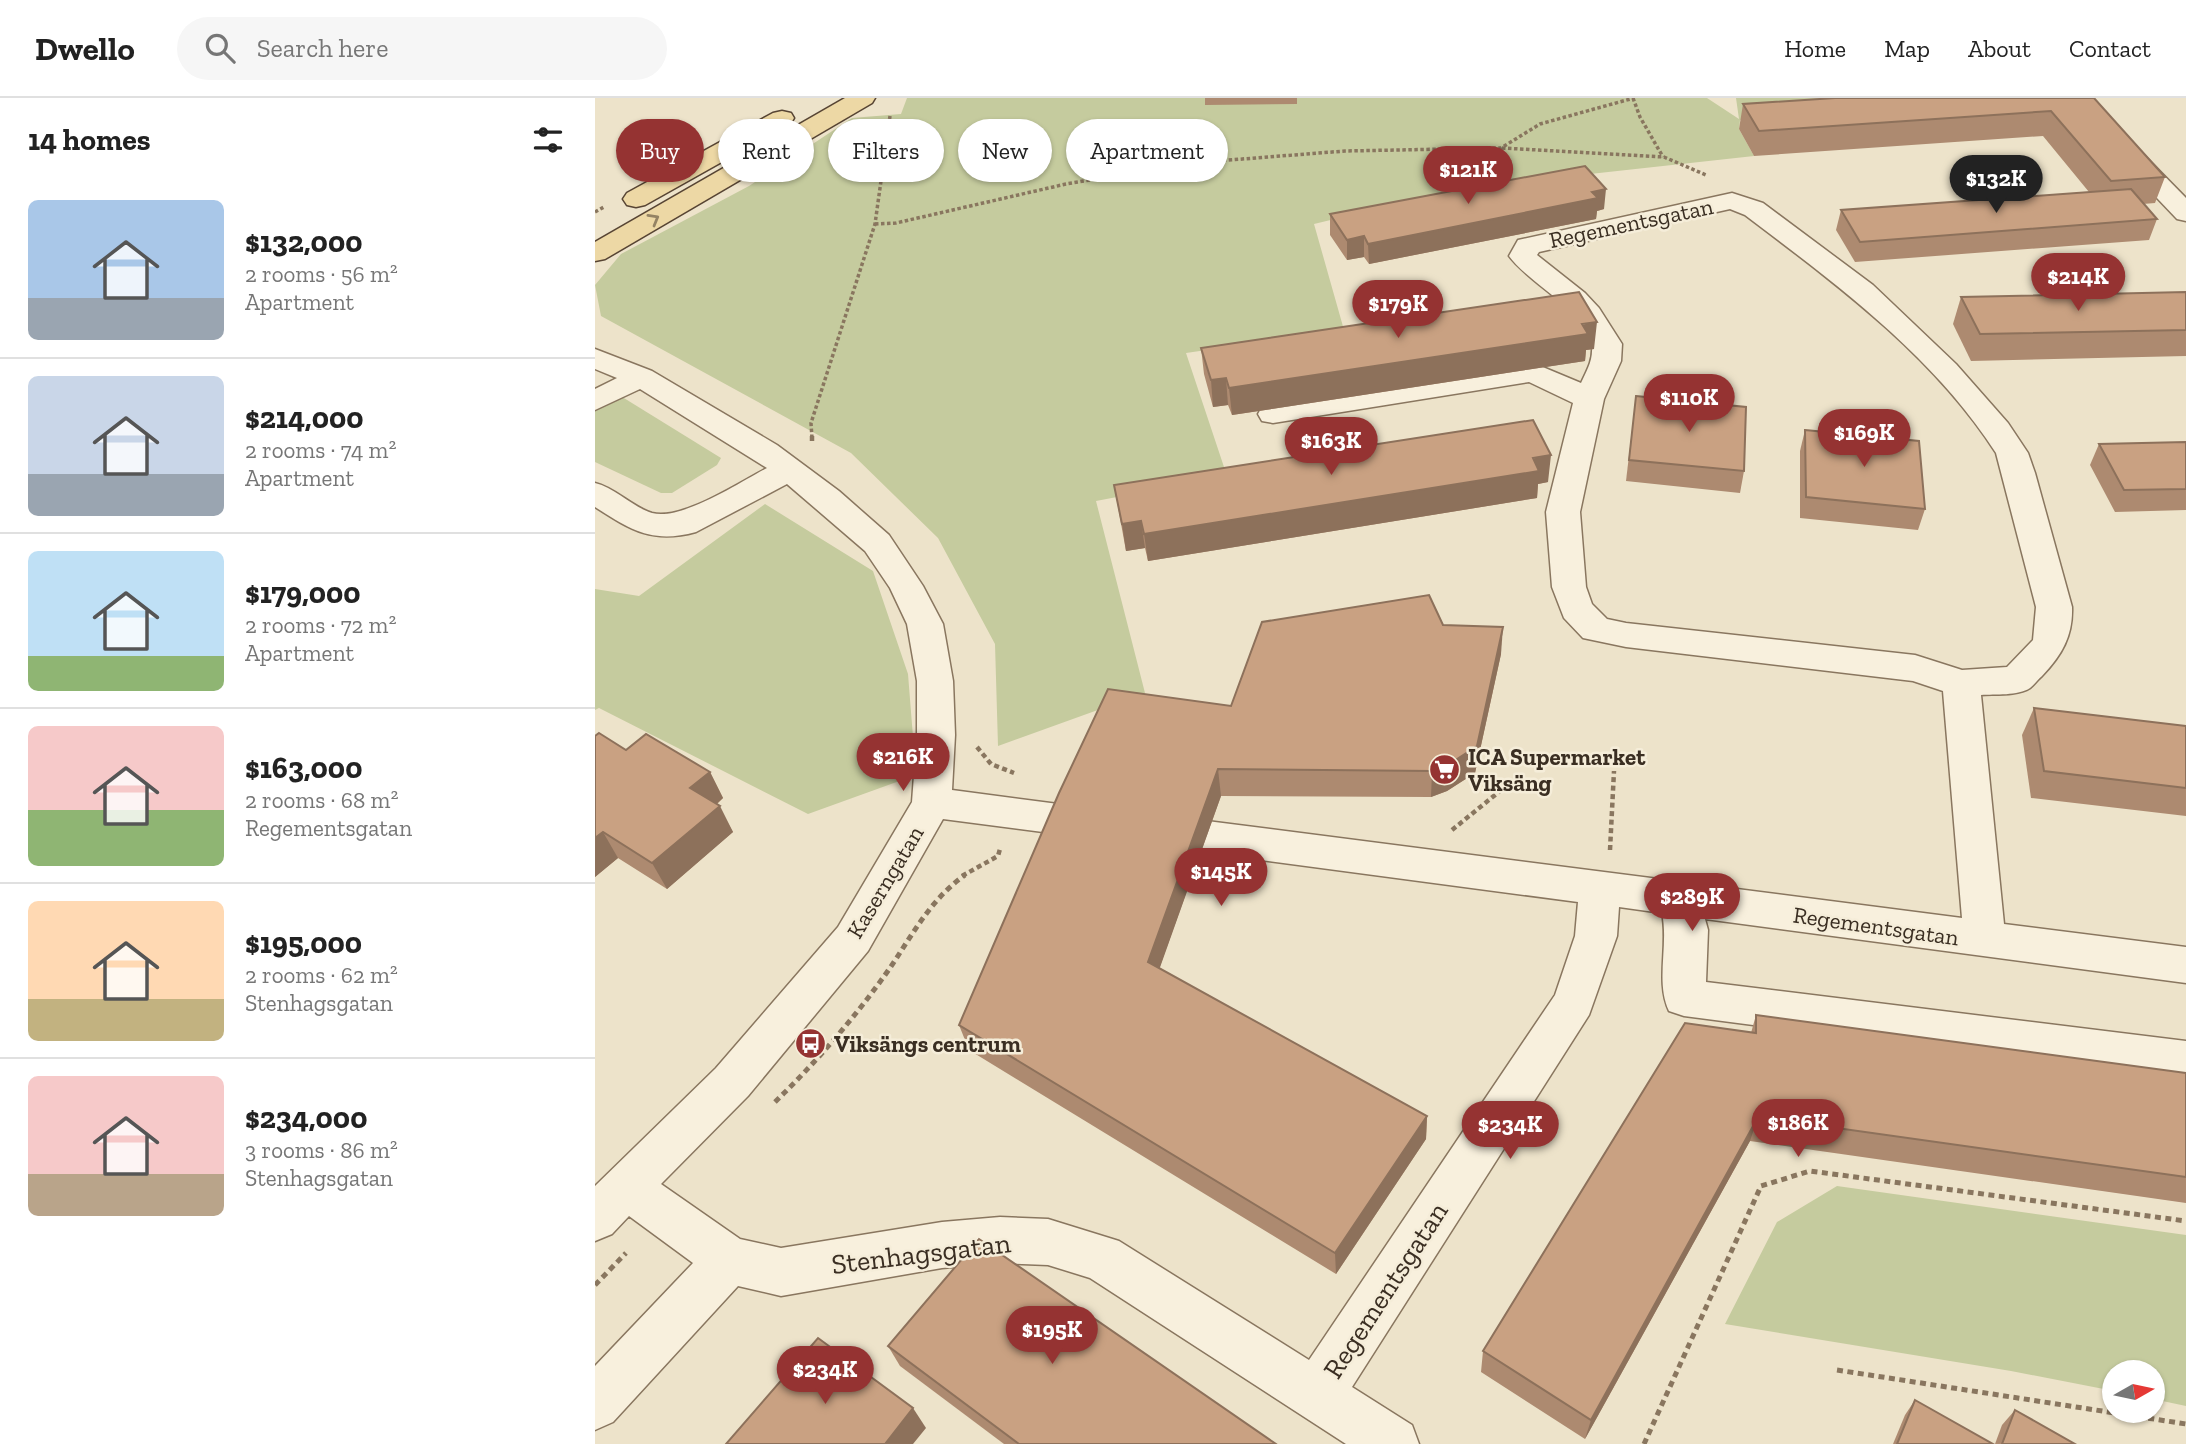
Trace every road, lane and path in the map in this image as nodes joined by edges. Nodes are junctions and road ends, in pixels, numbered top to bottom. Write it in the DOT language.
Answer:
graph roads {
  1 [pos="817,98"];
  2 [pos="863,98"];
  3 [pos="1633,98"];
  4 [pos="891,110"];
  5 [pos="2105,130"];
  6 [pos="1501,148"];
  7 [pos="1664,157"];
  8 [pos="1732,201"];
  9 [pos="619,209"];
  10 [pos="2186,213"];
  11 [pos="875,225"];
  12 [pos="595,253"];
  13 [pos="595,332"];
  14 [pos="595,358"];
  15 [pos="1606,361"];
  16 [pos="1533,372"];
  17 [pos="641,377"];
  18 [pos="1589,399"];
  19 [pos="595,401"];
  20 [pos="1273,414"];
  21 [pos="802,458"];
  22 [pos="595,493"];
  23 [pos="1961,683"];
  24 [pos="1615,771"];
  25 [pos="1511,782"];
  26 [pos="932,803"];
  27 [pos="1066,820"];
  28 [pos="1206,837"];
  29 [pos="1444,837"];
  30 [pos="1600,889"];
  31 [pos="1680,900"];
  32 [pos="1985,940"];
  33 [pos="2186,965"];
  34 [pos="2186,1060"];
  35 [pos="611,1202"];
  36 [pos="2186,1221"];
  37 [pos="729,1260"];
  38 [pos="1837,1370"];
  39 [pos="1317,1394"];
  40 [pos="595,1404"];
  41 [pos="2186,1424"];
  42 [pos="1393,1444"];
  43 [pos="1644,1444"];
  1 -- 9 [label="main road"];
  12 -- 2 [label="main road, one-way"];
  3 -- 6 [label="path"];
  3 -- 7 [label="path"];
  4 -- 11 [label="path"];
  5 -- 10 [label="street"];
  6 -- 7 [label="path"];
  6 -- 11 [label="path"];
  7 -- 8 [label="path"];
  8 -- 15 [label="street, Regementsgatan"];
  8 -- 23 [label="street, Regementsgatan"];
  11 -- 21 [label="path"];
  13 -- 17 [label="street, Kaserngatan"];
  14 -- 17 [label="street, Kaserngatan"];
  15 -- 16 [label="street"];
  15 -- 18 [label="street, Regementsgatan"];
  16 -- 18 [label="street"];
  16 -- 20 [label="street"];
  17 -- 19 [label="street"];
  17 -- 21 [label="street, Kaserngatan"];
  18 -- 23 [label="street, Regementsgatan"];
  21 -- 22 [label="street"];
  21 -- 26 [label="street, Kaserngatan"];
  23 -- 32 [label="street, Regementsgatan"];
  24 -- 30 [label="path"];
  25 -- 29 [label="path"];
  26 -- 27 [label="street"];
  26 -- 35 [label="street, Kaserngatan"];
  28 -- 30 [label="street, Regementsgatan"];
  30 -- 31 [label="street, Regementsgatan"];
  30 -- 39 [label="street, Regementsgatan"];
  31 -- 32 [label="street, Regementsgatan"];
  31 -- 34 [label="street"];
  32 -- 33 [label="street, Regementsgatan"];
  35 -- 37 [label="street, Stenhagsgatan"];
  36 -- 43 [label="path"];
  37 -- 39 [label="street, Stenhagsgatan"];
  37 -- 40 [label="street"];
  38 -- 41 [label="path"];
  39 -- 42 [label="street, Stenhagsgatan"];
}
